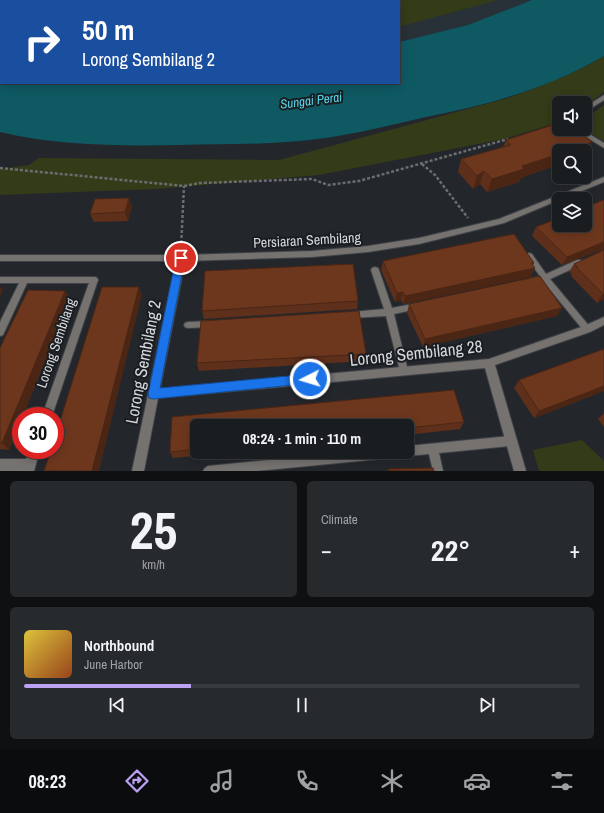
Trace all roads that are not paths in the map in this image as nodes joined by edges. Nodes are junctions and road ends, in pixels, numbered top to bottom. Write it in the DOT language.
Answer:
graph roads {
  1 [pos="604,97"];
  2 [pos="592,105"];
  3 [pos="588,136"];
  4 [pos="604,146"];
  5 [pos="604,179"];
  6 [pos="526,252"];
  7 [pos="0,258"];
  8 [pos="181,258"];
  9 [pos="591,258"];
  10 [pos="375,270"];
  11 [pos="545,278"];
  12 [pos="0,280"];
  13 [pos="24,280"];
  14 [pos="94,280"];
  15 [pos="521,283"];
  16 [pos="428,304"];
  17 [pos="388,312"];
  18 [pos="342,315"];
  19 [pos="604,321"];
  20 [pos="219,323"];
  21 [pos="188,325"];
  22 [pos="587,329"];
  23 [pos="0,332"];
  24 [pos="489,363"];
  25 [pos="404,371"];
  26 [pos="153,394"];
  27 [pos="50,407"];
  28 [pos="511,441"];
  29 [pos="434,449"];
  30 [pos="414,450"];
  31 [pos="344,459"];
  32 [pos="0,465"];
  33 [pos="29,468"];
  34 [pos="273,468"];
  35 [pos="138,471"];
  36 [pos="208,471"];
  37 [pos="438,471"];
  38 [pos="520,471"];
  1 -- 2 [label="street"];
  3 -- 4 [label="street"];
  5 -- 8 [label="street, Persiaran Sembilang"];
  6 -- 11 [label="lane"];
  7 -- 8 [label="street, Persiaran Sembilang"];
  8 -- 26 [label="street, Lorong Sembilang 2"];
  9 -- 11 [label="lane"];
  10 -- 17 [label="lane"];
  11 -- 15 [label="lane"];
  11 -- 22 [label="lane"];
  12 -- 13 [label="lane"];
  13 -- 14 [label="lane"];
  13 -- 23 [label="street"];
  14 -- 27 [label="street, Lorong Sembilang"];
  16 -- 17 [label="lane"];
  17 -- 18 [label="lane"];
  17 -- 25 [label="lane"];
  19 -- 22 [label="street, Lorong Sembilang 28"];
  20 -- 21 [label="lane"];
  22 -- 24 [label="street, Lorong Sembilang 28"];
  24 -- 25 [label="street, Lorong Sembilang 28"];
  24 -- 28 [label="street"];
  25 -- 26 [label="street, Lorong Sembilang 28"];
  26 -- 35 [label="street, Lorong Sembilang 2"];
  28 -- 29 [label="lane"];
  28 -- 38 [label="street"];
  29 -- 30 [label="lane"];
  29 -- 37 [label="lane"];
  31 -- 34 [label="lane"];
  32 -- 33 [label="street"];
  34 -- 36 [label="lane"];
}
